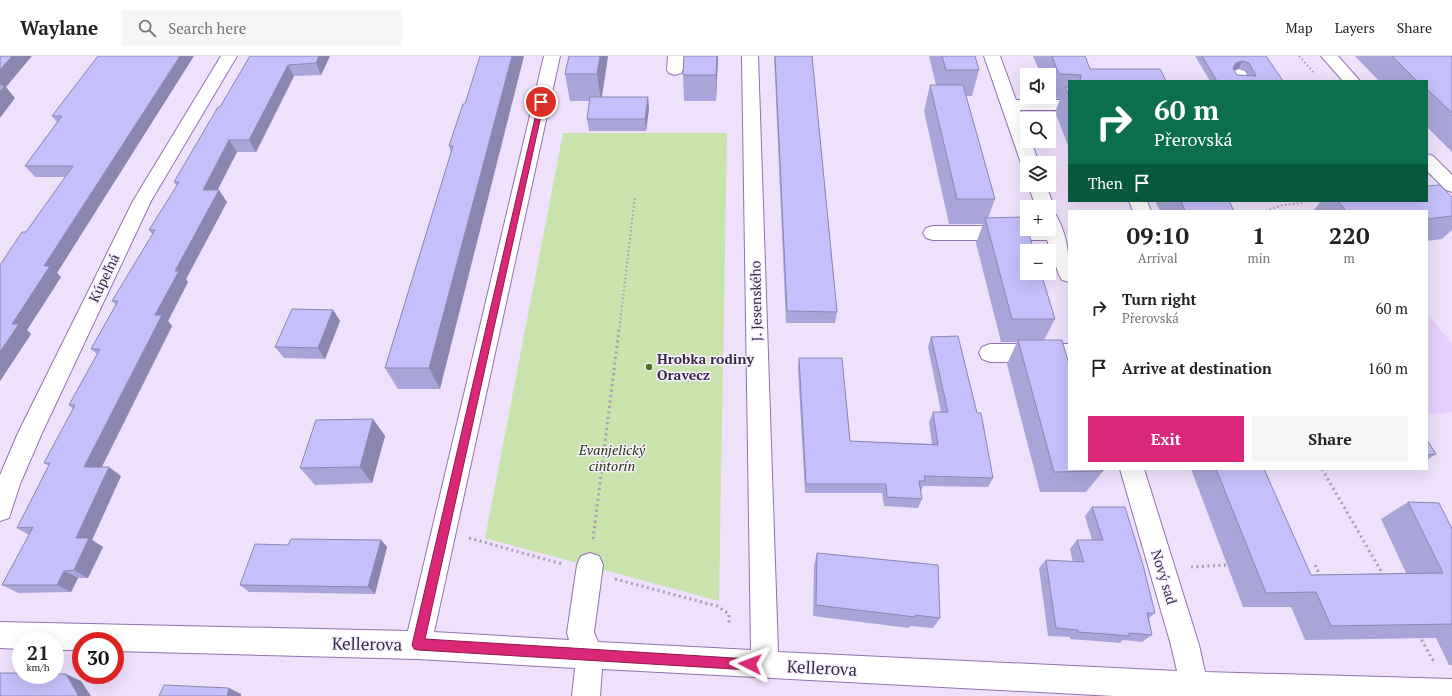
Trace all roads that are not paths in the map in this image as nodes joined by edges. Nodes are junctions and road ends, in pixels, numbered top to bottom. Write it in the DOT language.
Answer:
graph roads {
  1 [pos="230,56"];
  2 [pos="552,56"];
  3 [pos="750,56"];
  4 [pos="992,56"];
  5 [pos="1329,56"];
  6 [pos="1351,80"];
  7 [pos="1010,105"];
  8 [pos="1068,105"];
  9 [pos="1028,156"];
  10 [pos="1428,162"];
  11 [pos="1441,181"];
  12 [pos="1020,225"];
  13 [pos="1056,232"];
  14 [pos="933,233"];
  15 [pos="1068,272"];
  16 [pos="1068,352"];
  17 [pos="990,353"];
  18 [pos="1132,470"];
  19 [pos="0,510"];
  20 [pos="590,565"];
  21 [pos="0,635"];
  22 [pos="418,645"];
  23 [pos="590,655"];
  24 [pos="765,665"];
  25 [pos="1196,691"];
  26 [pos="1452,693"];
  27 [pos="586,696"];
  1 -- 19 [label="street, Kúpeľná"];
  2 -- 22 [label="street"];
  3 -- 24 [label="street, J. Jesenského"];
  4 -- 7 [label="street"];
  5 -- 6 [label="street"];
  7 -- 8 [label="street"];
  7 -- 9 [label="street"];
  10 -- 11 [label="street"];
  12 -- 14 [label="street"];
  13 -- 15 [label="street"];
  16 -- 17 [label="street"];
  18 -- 25 [label="street, Nový sad"];
  20 -- 23 [label="street"];
  21 -- 22 [label="street, Kellerova"];
  22 -- 23 [label="street, Kellerova"];
  23 -- 24 [label="street, Kellerova"];
  23 -- 27 [label="street"];
  24 -- 25 [label="street, Kellerova"];
  25 -- 26 [label="street, Kellerova"];
}
